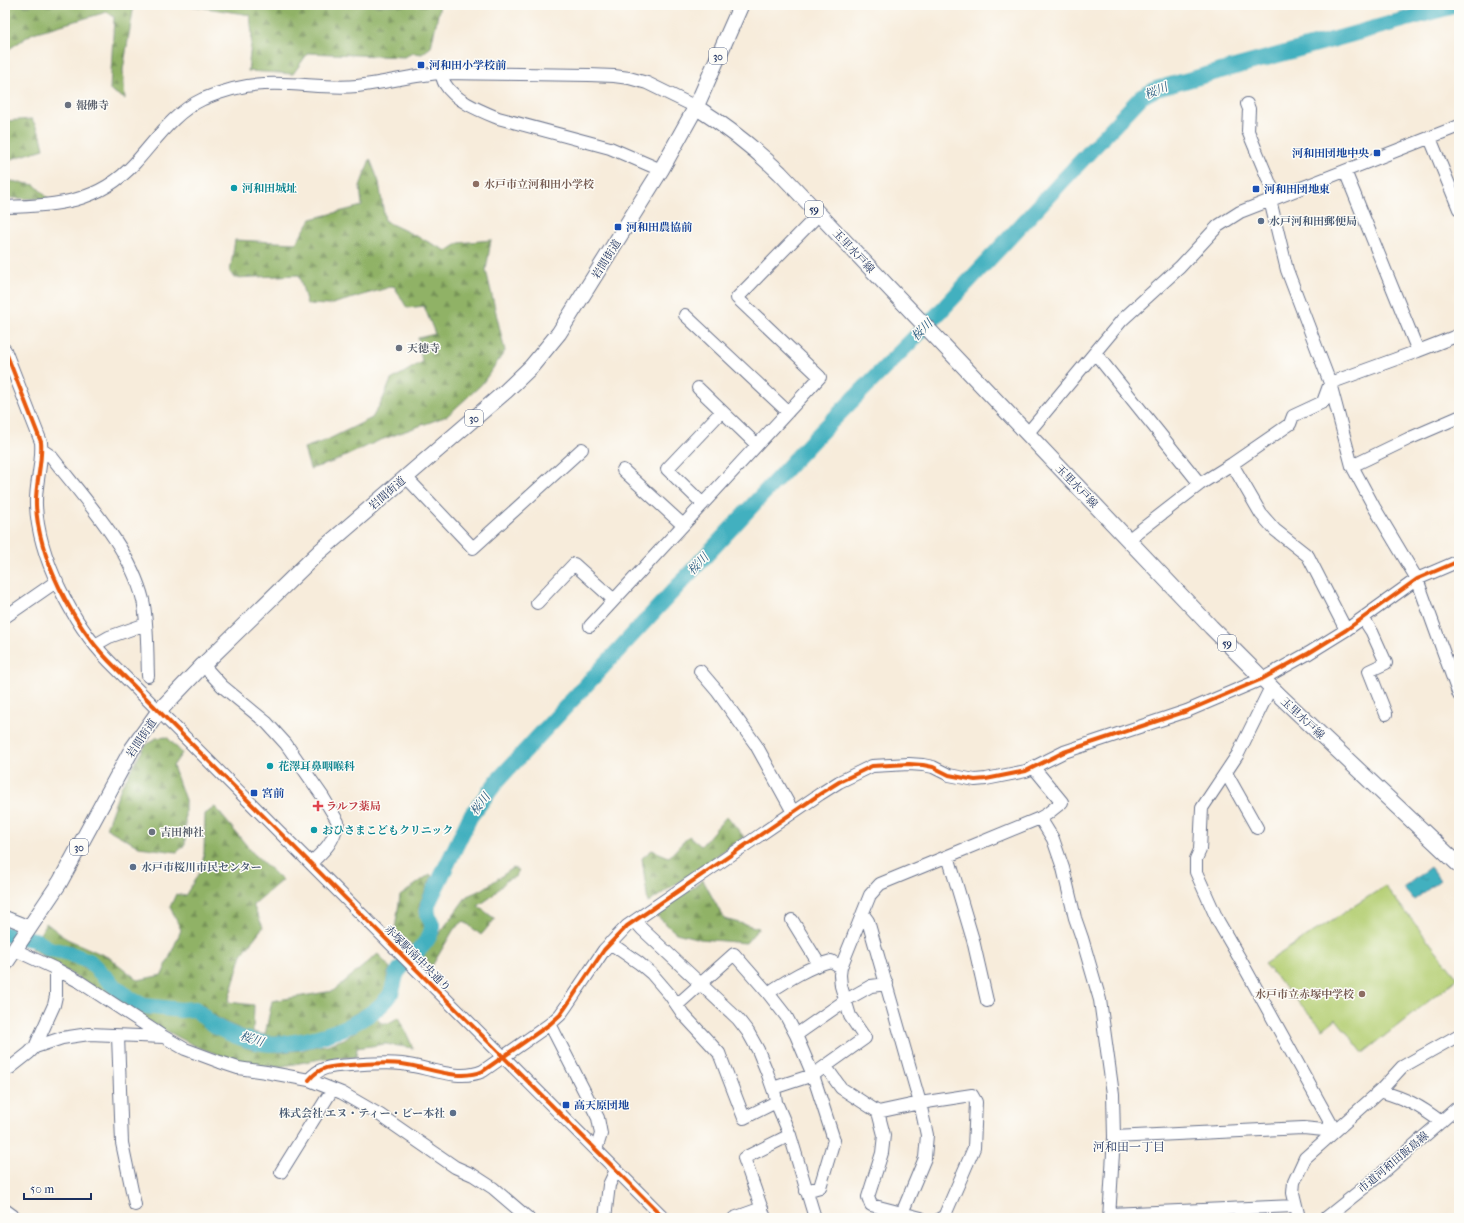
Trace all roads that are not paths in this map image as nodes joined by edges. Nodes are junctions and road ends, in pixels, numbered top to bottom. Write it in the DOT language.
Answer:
graph roads {
  1 [pos="741,5"];
  2 [pos="441,73"];
  3 [pos="1247,104"];
  4 [pos="696,107"];
  5 [pos="1459,126"];
  6 [pos="1430,138"];
  7 [pos="661,170"];
  8 [pos="1345,171"];
  9 [pos="1273,199"];
  10 [pos="5,207"];
  11 [pos="1459,209"];
  12 [pos="819,214"];
  13 [pos="685,315"];
  14 [pos="1459,335"];
  15 [pos="5,350"];
  16 [pos="1418,351"];
  17 [pos="1095,353"];
  18 [pos="1330,383"];
  19 [pos="698,388"];
  20 [pos="722,411"];
  21 [pos="788,412"];
  22 [pos="1459,417"];
  23 [pos="1027,434"];
  24 [pos="757,445"];
  25 [pos="582,449"];
  26 [pos="42,450"];
  27 [pos="1232,464"];
  28 [pos="1352,466"];
  29 [pos="623,470"];
  30 [pos="406,477"];
  31 [pos="1200,484"];
  32 [pos="703,504"];
  33 [pos="683,525"];
  34 [pos="1128,540"];
  35 [pos="1459,561"];
  36 [pos="1417,579"];
  37 [pos="57,580"];
  38 [pos="614,600"];
  39 [pos="537,604"];
  40 [pos="5,617"];
  41 [pos="1363,618"];
  42 [pos="146,624"];
  43 [pos="590,626"];
  44 [pos="1346,630"];
  45 [pos="95,645"];
  46 [pos="203,665"];
  47 [pos="700,671"];
  48 [pos="148,676"];
  49 [pos="1266,683"];
  50 [pos="1458,692"];
  51 [pos="159,711"];
  52 [pos="1386,714"];
  53 [pos="1034,768"];
  54 [pos="1226,773"];
  55 [pos="793,812"];
  56 [pos="1040,818"];
  57 [pos="1257,828"];
  58 [pos="948,856"];
  59 [pos="311,863"];
  60 [pos="1459,865"];
  61 [pos="863,914"];
  62 [pos="5,917"];
  63 [pos="792,920"];
  64 [pos="635,921"];
  65 [pos="29,929"];
  66 [pos="610,943"];
  67 [pos="17,948"];
  68 [pos="5,964"];
  69 [pos="819,964"];
  70 [pos="841,967"];
  71 [pos="56,969"];
  72 [pos="701,984"];
  73 [pos="887,984"];
  74 [pos="768,993"];
  75 [pos="846,1000"];
  76 [pos="987,1001"];
  77 [pos="677,1005"];
  78 [pos="550,1024"];
  79 [pos="796,1035"];
  80 [pos="1459,1035"];
  81 [pos="118,1036"];
  82 [pos="164,1037"];
  83 [pos="35,1047"];
  84 [pos="504,1057"];
  85 [pos="826,1066"];
  86 [pos="5,1070"];
  87 [pos="813,1075"];
  88 [pos="309,1080"];
  89 [pos="773,1088"];
  90 [pos="332,1090"];
  91 [pos="1380,1091"];
  92 [pos="776,1102"];
  93 [pos="920,1103"];
  94 [pos="1459,1106"];
  95 [pos="878,1112"];
  96 [pos="1441,1122"];
  97 [pos="1335,1131"];
  98 [pos="790,1135"];
  99 [pos="1114,1137"];
  100 [pos="596,1150"];
  101 [pos="616,1170"];
  102 [pos="281,1172"];
  103 [pos="806,1191"];
  104 [pos="135,1205"];
  105 [pos="1295,1206"];
  106 [pos="5,1210"];
  107 [pos="764,1213"];
  108 [pos="902,1213"];
  109 [pos="1110,1216"];
  110 [pos="16,1218"];
  111 [pos="528,1218"];
  112 [pos="605,1218"];
  113 [pos="664,1218"];
  114 [pos="734,1218"];
  115 [pos="815,1218"];
  116 [pos="920,1218"];
  117 [pos="941,1218"];
  118 [pos="1299,1218"];
  119 [pos="1326,1218"];
  1 -- 4 [label="main road, 岩間街道 / 30"];
  2 -- 4 [label="street"];
  2 -- 7 [label="street"];
  2 -- 10 [label="street"];
  3 -- 9 [label="street"];
  4 -- 7 [label="main road, 岩間街道 / 30"];
  4 -- 12 [label="main road, 玉里水戸線 / 59"];
  5 -- 6 [label="street"];
  6 -- 8 [label="street"];
  6 -- 11 [label="street"];
  7 -- 30 [label="main road, 岩間街道 / 30"];
  8 -- 9 [label="street"];
  8 -- 16 [label="street"];
  9 -- 17 [label="street"];
  9 -- 18 [label="street"];
  12 -- 21 [label="street"];
  12 -- 23 [label="main road, 玉里水戸線 / 59"];
  13 -- 21 [label="street"];
  14 -- 16 [label="street"];
  15 -- 26 [label="street"];
  16 -- 18 [label="street"];
  17 -- 23 [label="street"];
  17 -- 31 [label="street"];
  18 -- 27 [label="street"];
  18 -- 28 [label="street"];
  19 -- 20 [label="street"];
  20 -- 24 [label="street"];
  20 -- 32 [label="street"];
  21 -- 24 [label="street"];
  22 -- 28 [label="street"];
  23 -- 34 [label="main road, 玉里水戸線 / 59"];
  24 -- 32 [label="street"];
  25 -- 30 [label="street"];
  26 -- 37 [label="street, 赤塚駅南中央通り"];
  26 -- 42 [label="street"];
  27 -- 31 [label="street"];
  27 -- 44 [label="street"];
  28 -- 36 [label="street"];
  29 -- 33 [label="street"];
  30 -- 46 [label="main road, 岩間街道 / 30"];
  31 -- 34 [label="street"];
  32 -- 33 [label="street"];
  33 -- 38 [label="street"];
  34 -- 49 [label="main road, 玉里水戸線 / 59"];
  35 -- 36 [label="street"];
  36 -- 41 [label="street"];
  36 -- 50 [label="street"];
  37 -- 40 [label="street"];
  37 -- 45 [label="street, 赤塚駅南中央通り"];
  38 -- 39 [label="street"];
  38 -- 43 [label="street"];
  41 -- 44 [label="street"];
  41 -- 52 [label="street"];
  42 -- 45 [label="street"];
  42 -- 48 [label="street"];
  44 -- 49 [label="street"];
  45 -- 51 [label="street, 赤塚駅南中央通り"];
  46 -- 51 [label="main road, 岩間街道 / 30"];
  46 -- 59 [label="street"];
  47 -- 55 [label="street"];
  49 -- 53 [label="street"];
  49 -- 54 [label="street"];
  49 -- 60 [label="main road, 玉里水戸線 / 59"];
  51 -- 59 [label="street, 赤塚駅南中央通り"];
  51 -- 65 [label="main road, 岩間街道 / 30"];
  53 -- 55 [label="street"];
  53 -- 56 [label="street"];
  54 -- 57 [label="street"];
  54 -- 97 [label="street"];
  55 -- 64 [label="street"];
  56 -- 58 [label="street"];
  56 -- 99 [label="street"];
  58 -- 61 [label="street"];
  58 -- 76 [label="street"];
  59 -- 84 [label="street, 赤塚駅南中央通り"];
  61 -- 70 [label="street"];
  61 -- 73 [label="street"];
  62 -- 65 [label="street"];
  63 -- 69 [label="street"];
  64 -- 66 [label="street"];
  64 -- 72 [label="street"];
  65 -- 67 [label="main road, 岩間街道 / 30"];
  66 -- 77 [label="street"];
  66 -- 78 [label="street"];
  67 -- 68 [label="main road, 岩間街道 / 30"];
  67 -- 71 [label="street"];
  69 -- 70 [label="street"];
  69 -- 74 [label="street"];
  70 -- 75 [label="street"];
  71 -- 82 [label="street"];
  71 -- 83 [label="street"];
  72 -- 74 [label="street"];
  72 -- 77 [label="street"];
  72 -- 89 [label="street"];
  73 -- 75 [label="street"];
  73 -- 93 [label="street"];
  74 -- 79 [label="street"];
  75 -- 79 [label="street"];
  75 -- 85 [label="street"];
  77 -- 92 [label="street"];
  78 -- 84 [label="street"];
  78 -- 100 [label="street"];
  79 -- 87 [label="street"];
  80 -- 91 [label="street"];
  81 -- 82 [label="street"];
  81 -- 83 [label="street"];
  81 -- 104 [label="street"];
  82 -- 88 [label="street"];
  83 -- 86 [label="street"];
  84 -- 88 [label="street"];
  84 -- 100 [label="street, 赤塚駅南中央通り"];
  85 -- 87 [label="street"];
  85 -- 95 [label="street"];
  87 -- 89 [label="street"];
  87 -- 103 [label="street"];
  88 -- 90 [label="street"];
  89 -- 92 [label="street"];
  90 -- 102 [label="street"];
  90 -- 111 [label="street"];
  91 -- 96 [label="street"];
  91 -- 97 [label="street"];
  92 -- 98 [label="street"];
  93 -- 95 [label="street"];
  93 -- 108 [label="street"];
  93 -- 117 [label="street"];
  94 -- 96 [label="street, 市道河和田飯島線"];
  95 -- 108 [label="street"];
  96 -- 119 [label="street, 市道河和田飯島線"];
  97 -- 99 [label="street"];
  97 -- 105 [label="street"];
  98 -- 103 [label="street"];
  98 -- 107 [label="street"];
  99 -- 109 [label="street"];
  100 -- 101 [label="street, 赤塚駅南中央通り"];
  101 -- 112 [label="street"];
  101 -- 113 [label="street, 赤塚駅南中央通り"];
  103 -- 115 [label="street"];
  105 -- 109 [label="street"];
  105 -- 118 [label="street"];
  106 -- 110 [label="street"];
  107 -- 114 [label="street"];
  108 -- 116 [label="street"];
}
